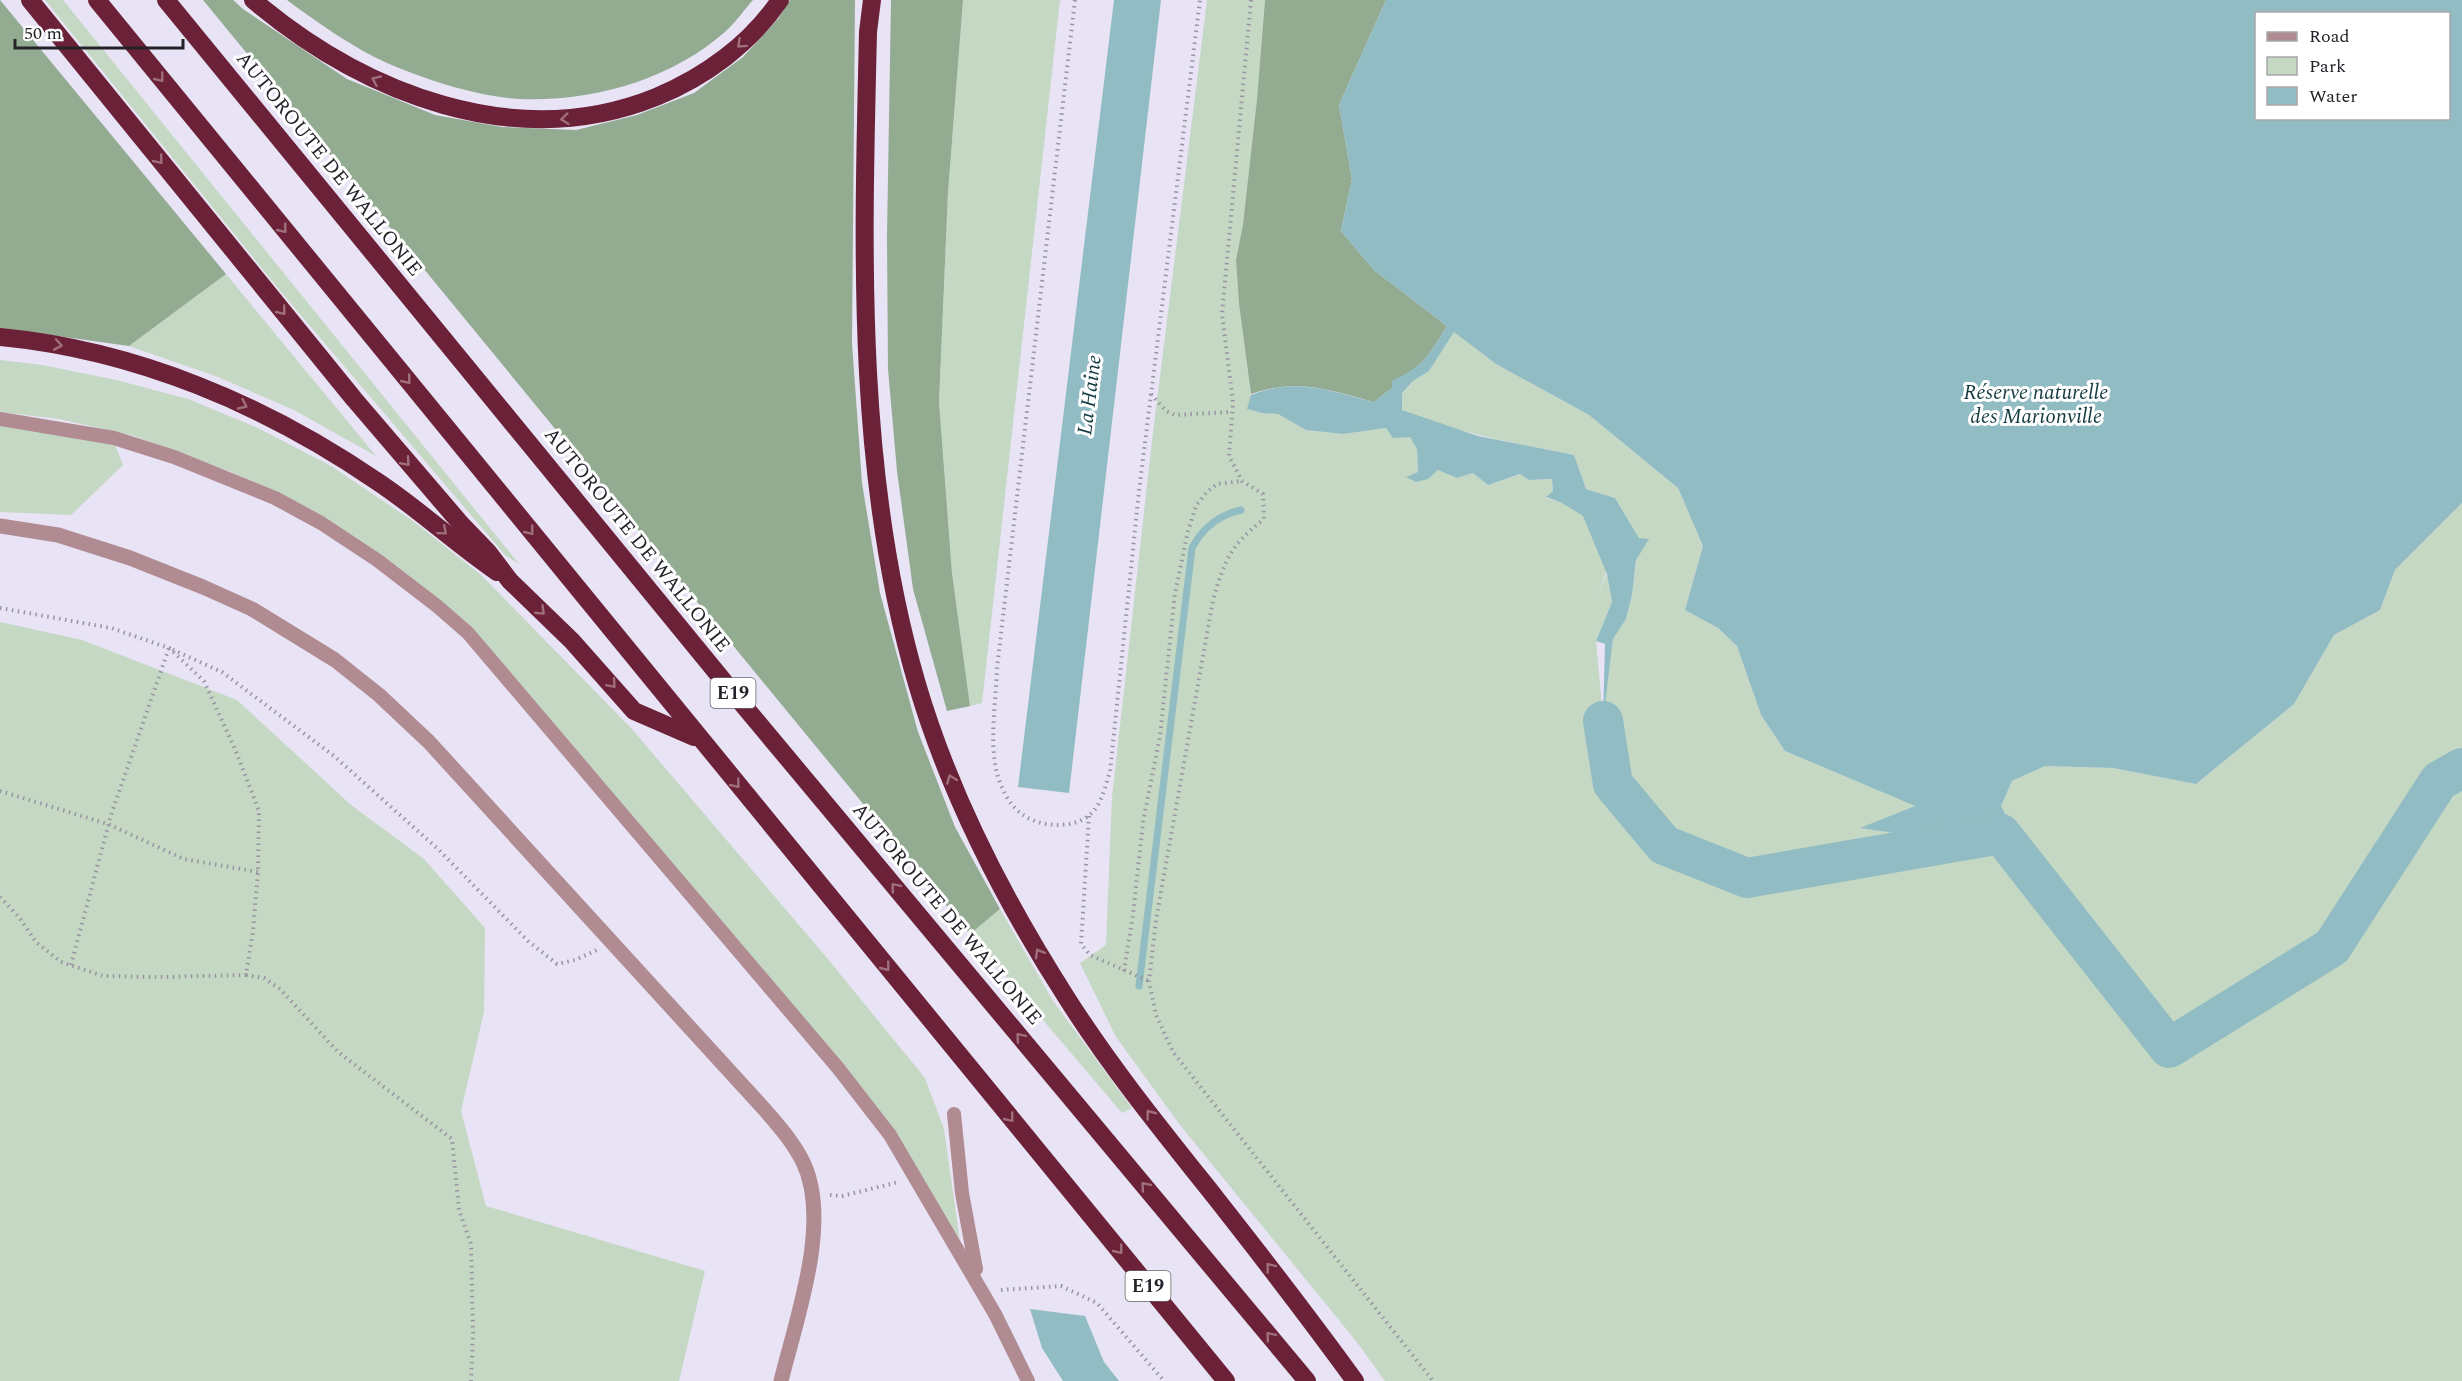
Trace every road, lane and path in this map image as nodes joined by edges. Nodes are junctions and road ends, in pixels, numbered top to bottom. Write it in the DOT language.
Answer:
graph roads {
  1 [pos="30,0"];
  2 [pos="97,0"];
  3 [pos="166,0"];
  4 [pos="253,0"];
  5 [pos="780,0"];
  6 [pos="872,0"];
  7 [pos="1075,0"];
  8 [pos="1200,0"];
  9 [pos="1251,0"];
  10 [pos="0,337"];
  11 [pos="1151,393"];
  12 [pos="1232,412"];
  13 [pos="0,419"];
  14 [pos="1242,481"];
  15 [pos="0,526"];
  16 [pos="510,581"];
  17 [pos="0,608"];
  18 [pos="169,648"];
  19 [pos="699,738"];
  20 [pos="0,791"];
  21 [pos="1089,816"];
  22 [pos="108,824"];
  23 [pos="258,872"];
  24 [pos="0,897"];
  25 [pos="613,943"];
  26 [pos="71,965"];
  27 [pos="1124,971"];
  28 [pos="246,975"];
  29 [pos="1149,981"];
  30 [pos="954,1114"];
  31 [pos="812,1190"];
  32 [pos="925,1194"];
  33 [pos="982,1291"];
  34 [pos="471,1381"];
  35 [pos="781,1381"];
  36 [pos="1028,1381"];
  37 [pos="1164,1381"];
  38 [pos="1226,1381"];
  39 [pos="1307,1381"];
  40 [pos="1355,1381"];
  41 [pos="1433,1381"];
  1 -- 16 [label="highway, one-way"];
  2 -- 19 [label="highway, E19, one-way"];
  39 -- 3 [label="highway, AUTOROUTE DE WALLONIE / E19, one-way"];
  5 -- 4 [label="highway, one-way"];
  40 -- 6 [label="highway, one-way"];
  7 -- 21 [label="path"];
  8 -- 11 [label="path"];
  9 -- 12 [label="path"];
  10 -- 16 [label="highway, one-way"];
  11 -- 12 [label="path"];
  11 -- 21 [label="path"];
  12 -- 14 [label="path"];
  13 -- 32 [label="lane"];
  14 -- 27 [label="path"];
  14 -- 29 [label="path"];
  15 -- 25 [label="street"];
  16 -- 19 [label="highway, one-way"];
  17 -- 18 [label="path"];
  18 -- 22 [label="path"];
  18 -- 23 [label="path"];
  18 -- 25 [label="path"];
  19 -- 38 [label="highway, E19, one-way"];
  20 -- 22 [label="path"];
  21 -- 27 [label="path"];
  22 -- 23 [label="path"];
  22 -- 26 [label="path"];
  23 -- 28 [label="path"];
  24 -- 26 [label="path"];
  25 -- 31 [label="street"];
  26 -- 28 [label="path"];
  27 -- 29 [label="path"];
  28 -- 34 [label="path"];
  29 -- 41 [label="path"];
  30 -- 33 [label="lane"];
  31 -- 32 [label="path"];
  31 -- 35 [label="street"];
  32 -- 33 [label="lane"];
  33 -- 36 [label="lane"];
  33 -- 37 [label="path"];
}
